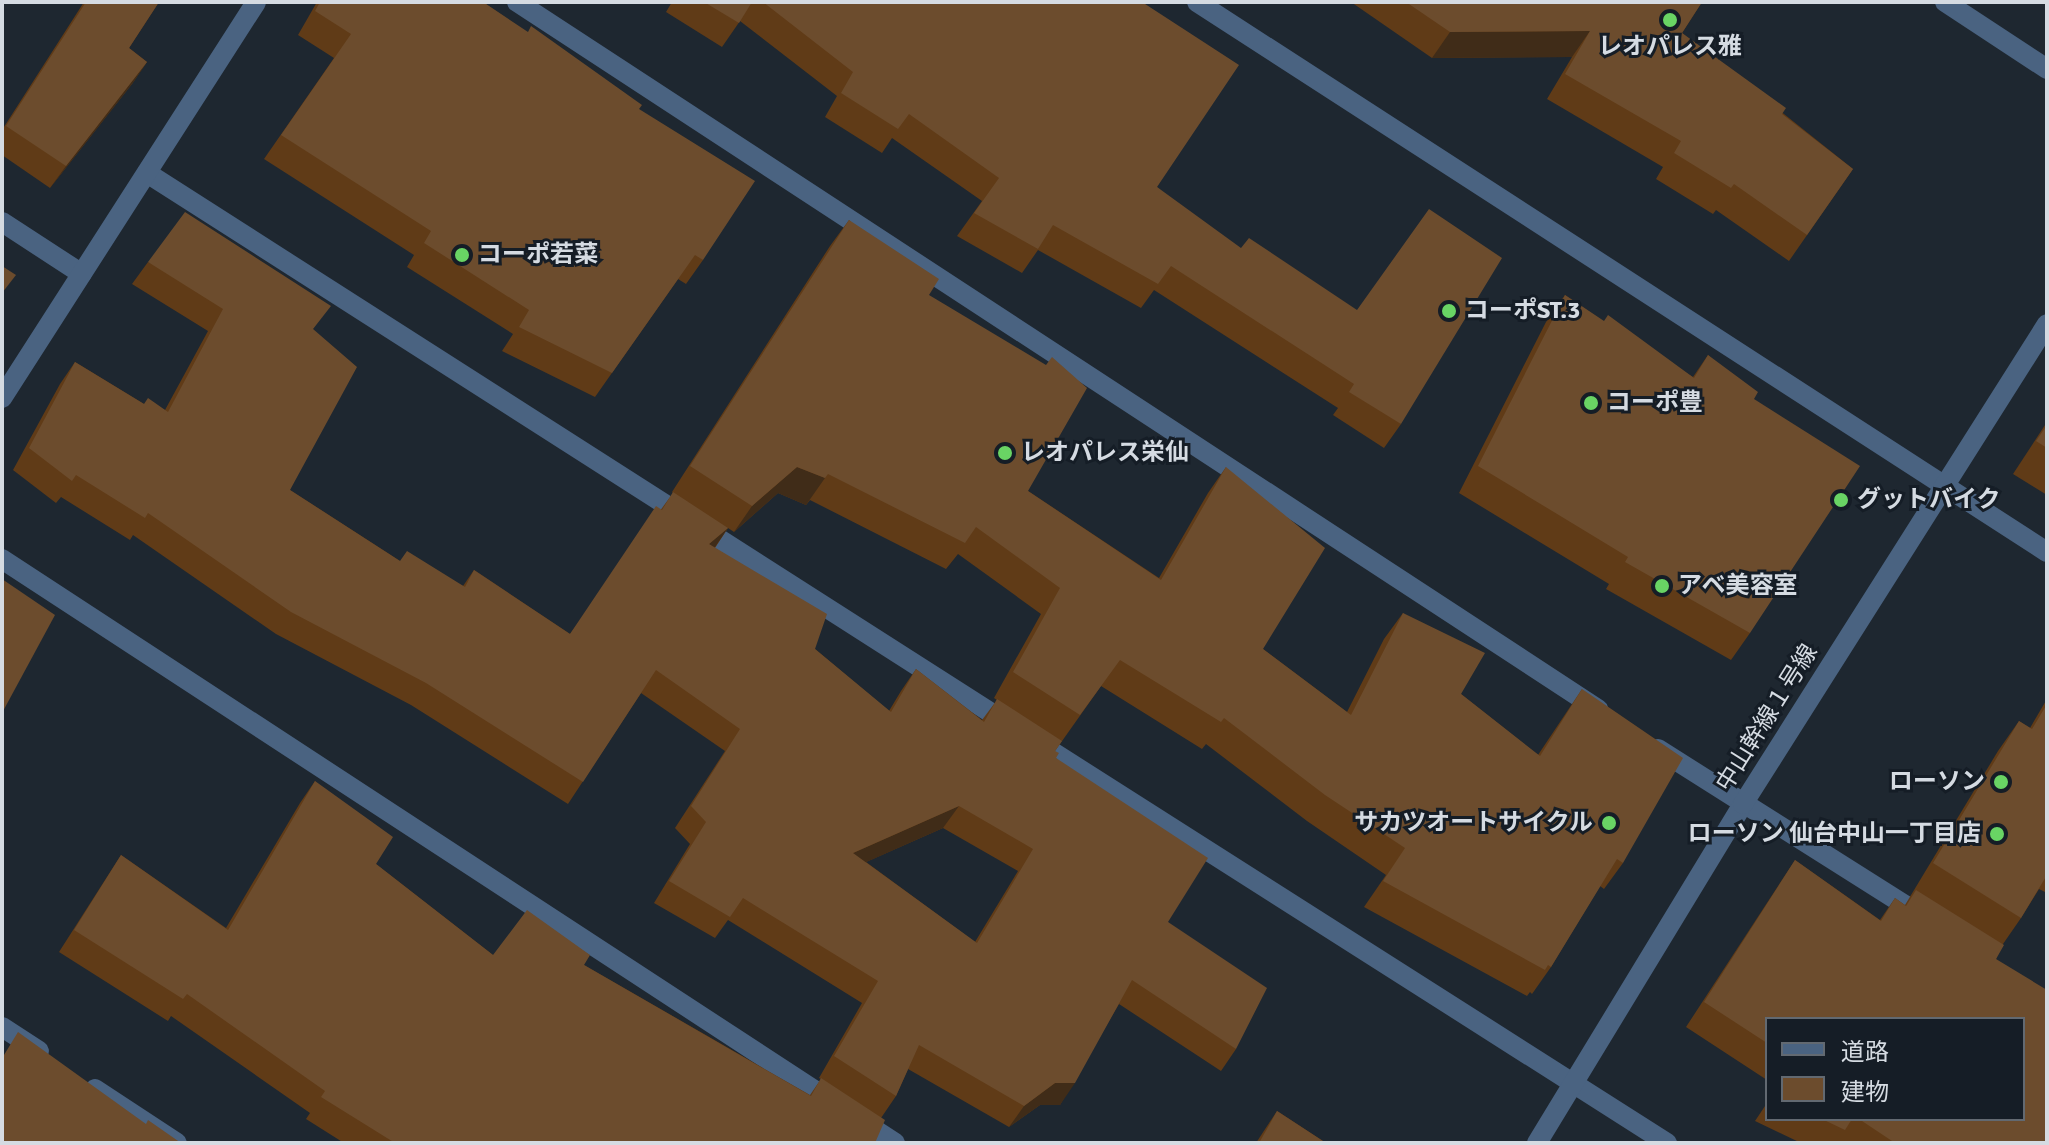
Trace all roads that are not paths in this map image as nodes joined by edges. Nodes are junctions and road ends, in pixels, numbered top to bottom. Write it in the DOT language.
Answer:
graph roads {
  1 [pos="256,2"];
  2 [pos="517,2"];
  3 [pos="1197,2"];
  4 [pos="1945,2"];
  5 [pos="2047,69"];
  6 [pos="147,173"];
  7 [pos="2,222"];
  8 [pos="82,274"];
  9 [pos="2047,324"];
  10 [pos="2,398"];
  11 [pos="1945,485"];
  12 [pos="2047,552"];
  13 [pos="2,559"];
  14 [pos="1610,717"];
  15 [pos="1636,734"];
  16 [pos="1743,804"];
  17 [pos="1941,927"];
  18 [pos="2,1027"];
  19 [pos="52,1060"];
  20 [pos="77,1077"];
  21 [pos="1574,1085"];
  22 [pos="177,1143"];
  23 [pos="895,1143"];
  24 [pos="1537,1143"];
  25 [pos="1667,1143"];
  1 -- 6 [label="street"];
  2 -- 14 [label="street"];
  3 -- 11 [label="street"];
  4 -- 5 [label="street"];
  6 -- 8 [label="street"];
  6 -- 21 [label="street"];
  7 -- 8 [label="street"];
  8 -- 10 [label="street"];
  9 -- 11 [label="street, 中山幹線１号線"];
  11 -- 12 [label="street"];
  11 -- 16 [label="street, 中山幹線１号線"];
  13 -- 23 [label="street"];
  15 -- 16 [label="street"];
  16 -- 17 [label="street"];
  16 -- 21 [label="street, 中山幹線１号線"];
  18 -- 19 [label="street"];
  20 -- 22 [label="street"];
  21 -- 24 [label="street, 中山幹線１号線"];
  21 -- 25 [label="street"];
}
